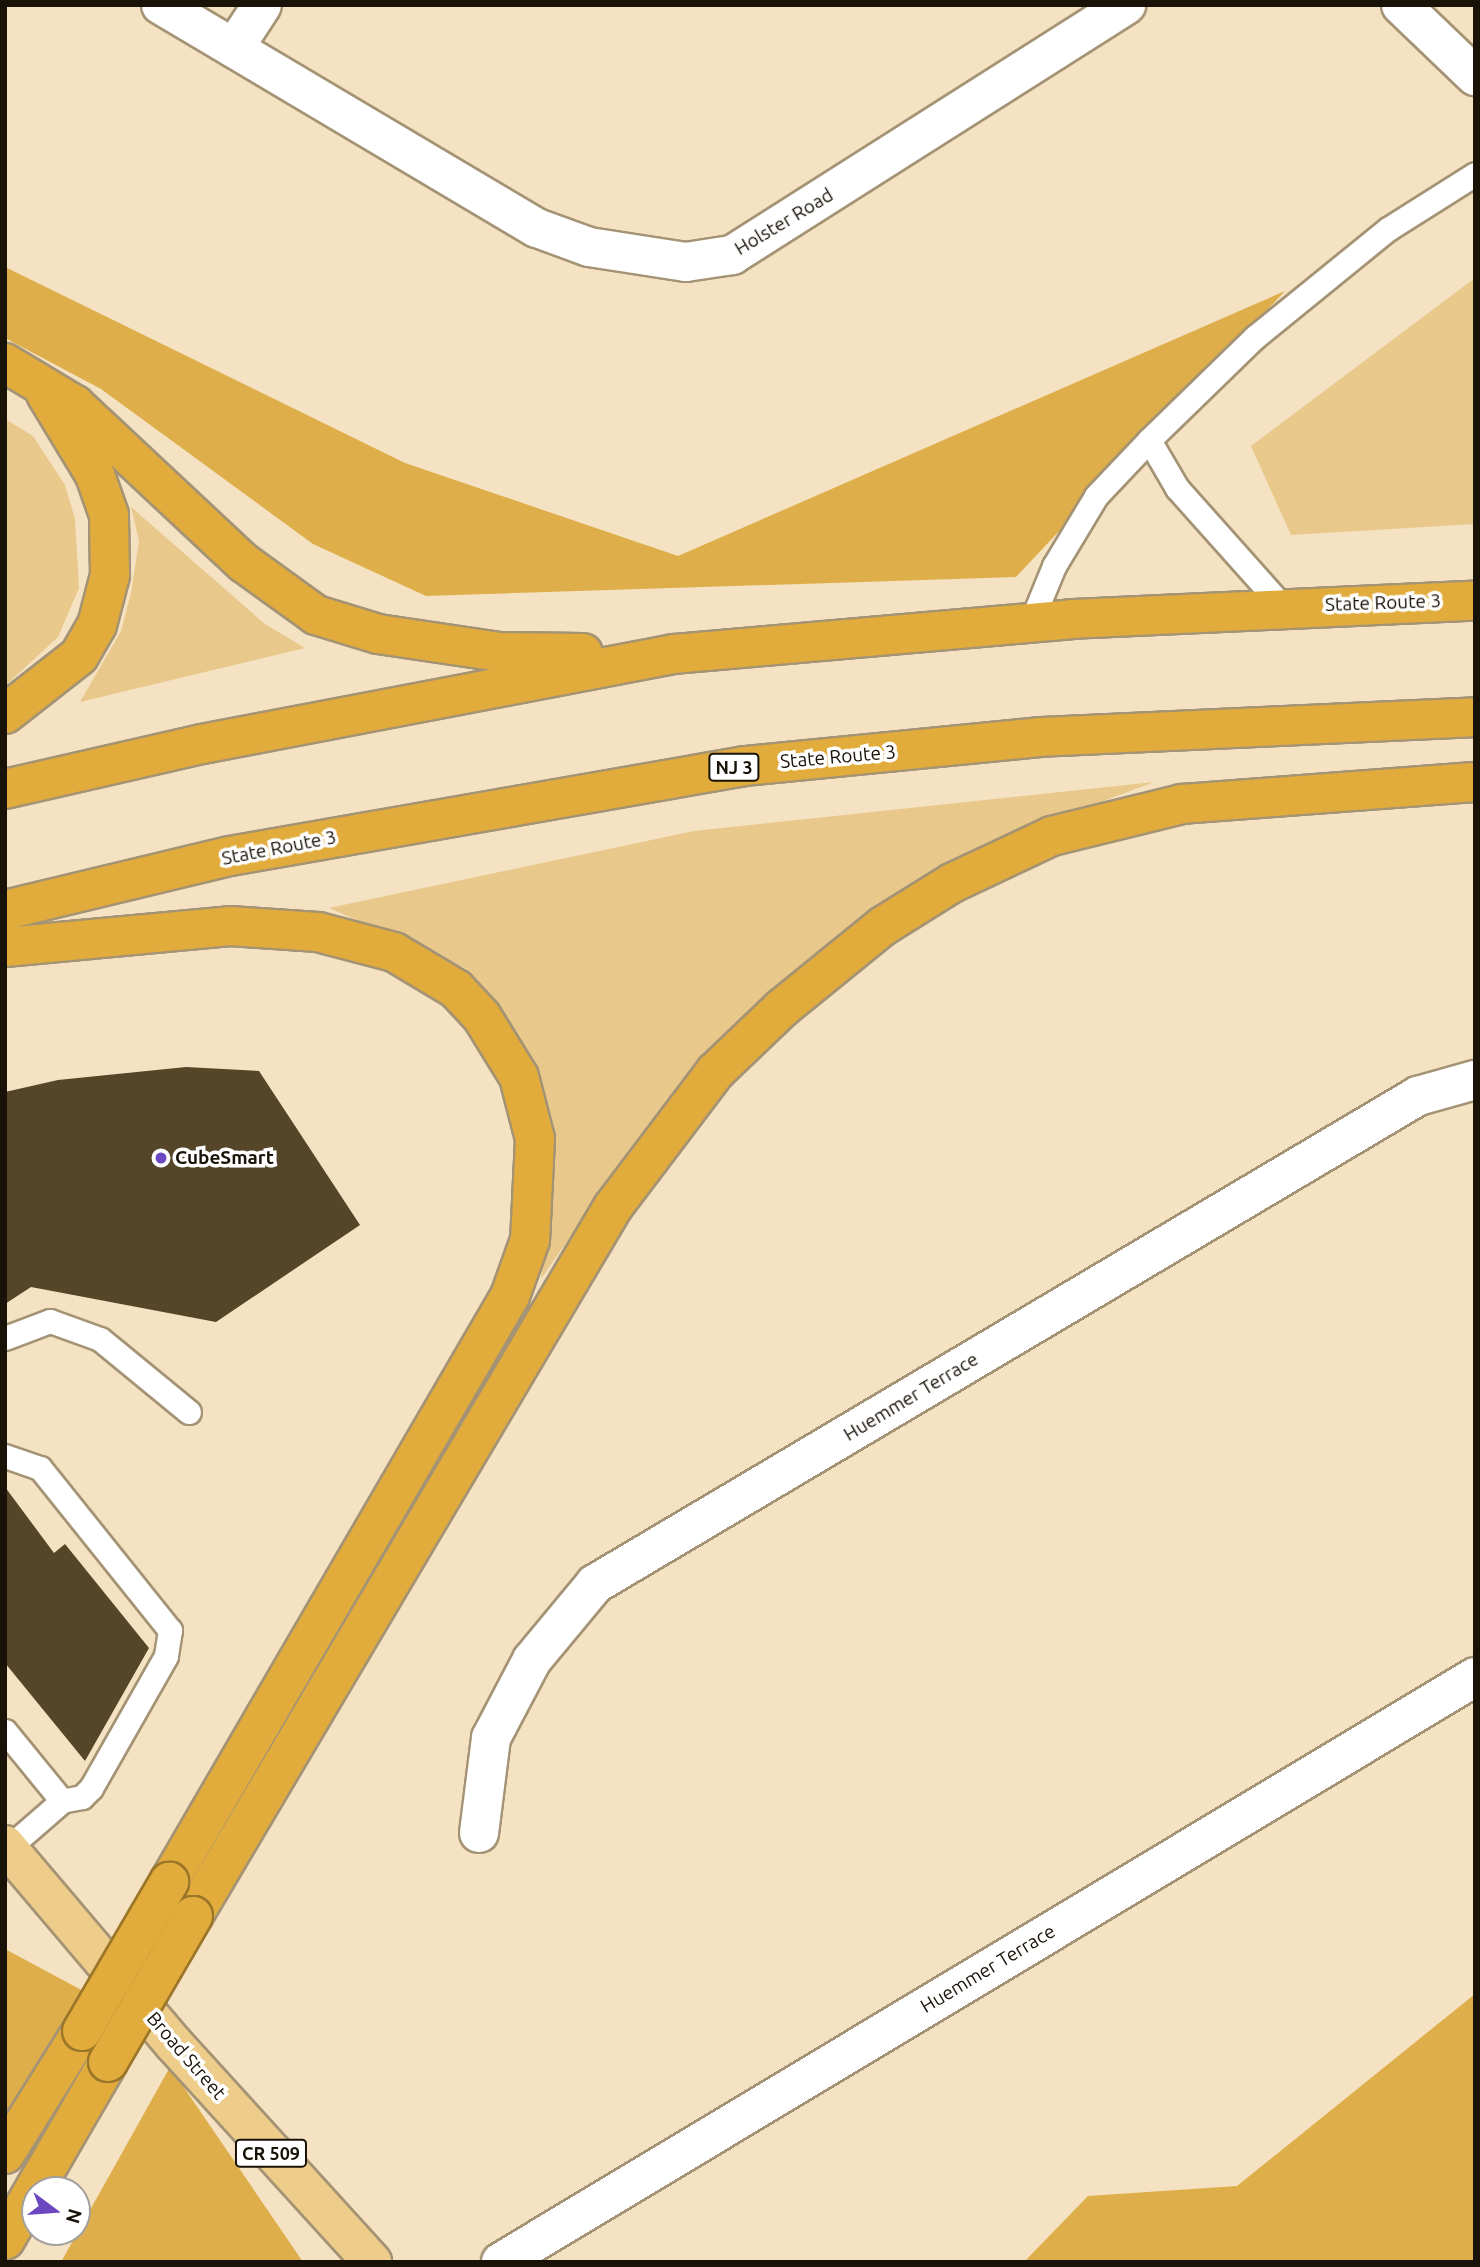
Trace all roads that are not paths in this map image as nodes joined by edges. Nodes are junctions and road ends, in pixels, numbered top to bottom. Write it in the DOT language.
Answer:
graph roads {
  1 [pos="161,5"];
  2 [pos="262,5"];
  3 [pos="1126,5"];
  4 [pos="1401,5"];
  5 [pos="234,48"];
  6 [pos="1475,76"];
  7 [pos="1475,174"];
  8 [pos="21,372"];
  9 [pos="1149,440"];
  10 [pos="1475,601"];
  11 [pos="1283,607"];
  12 [pos="1031,622"];
  13 [pos="674,654"];
  14 [pos="5,714"];
  15 [pos="1475,717"];
  16 [pos="1475,782"];
  17 [pos="5,789"];
  18 [pos="5,910"];
  19 [pos="5,947"];
  20 [pos="1475,1080"];
  21 [pos="5,1338"];
  22 [pos="189,1412"];
  23 [pos="5,1456"];
  24 [pos="1475,1677"];
  25 [pos="5,1731"];
  26 [pos="62,1801"];
  27 [pos="479,1833"];
  28 [pos="6,1847"];
  29 [pos="5,2154"];
  30 [pos="5,2241"];
  31 [pos="370,2261"];
  32 [pos="501,2262"];
  1 -- 5 [label="street, Holster Road"];
  2 -- 5 [label="street"];
  3 -- 5 [label="street, Holster Road"];
  4 -- 6 [label="street"];
  7 -- 9 [label="lane"];
  8 -- 13 [label="highway"];
  8 -- 14 [label="highway"];
  9 -- 11 [label="lane"];
  9 -- 12 [label="lane"];
  10 -- 11 [label="highway, State Route 3"];
  11 -- 12 [label="highway, State Route 3"];
  12 -- 13 [label="highway, State Route 3"];
  13 -- 17 [label="highway, State Route 3"];
  15 -- 18 [label="highway, State Route 3 / NJ 3"];
  16 -- 30 [label="highway, bridge"];
  19 -- 29 [label="highway, bridge"];
  20 -- 27 [label="street, Huemmer Terrace"];
  21 -- 22 [label="lane"];
  23 -- 26 [label="lane"];
  24 -- 32 [label="street, Huemmer Terrace"];
  25 -- 26 [label="lane"];
  26 -- 28 [label="lane"];
  28 -- 31 [label="main road, Broad Street / CR 509"];
}
